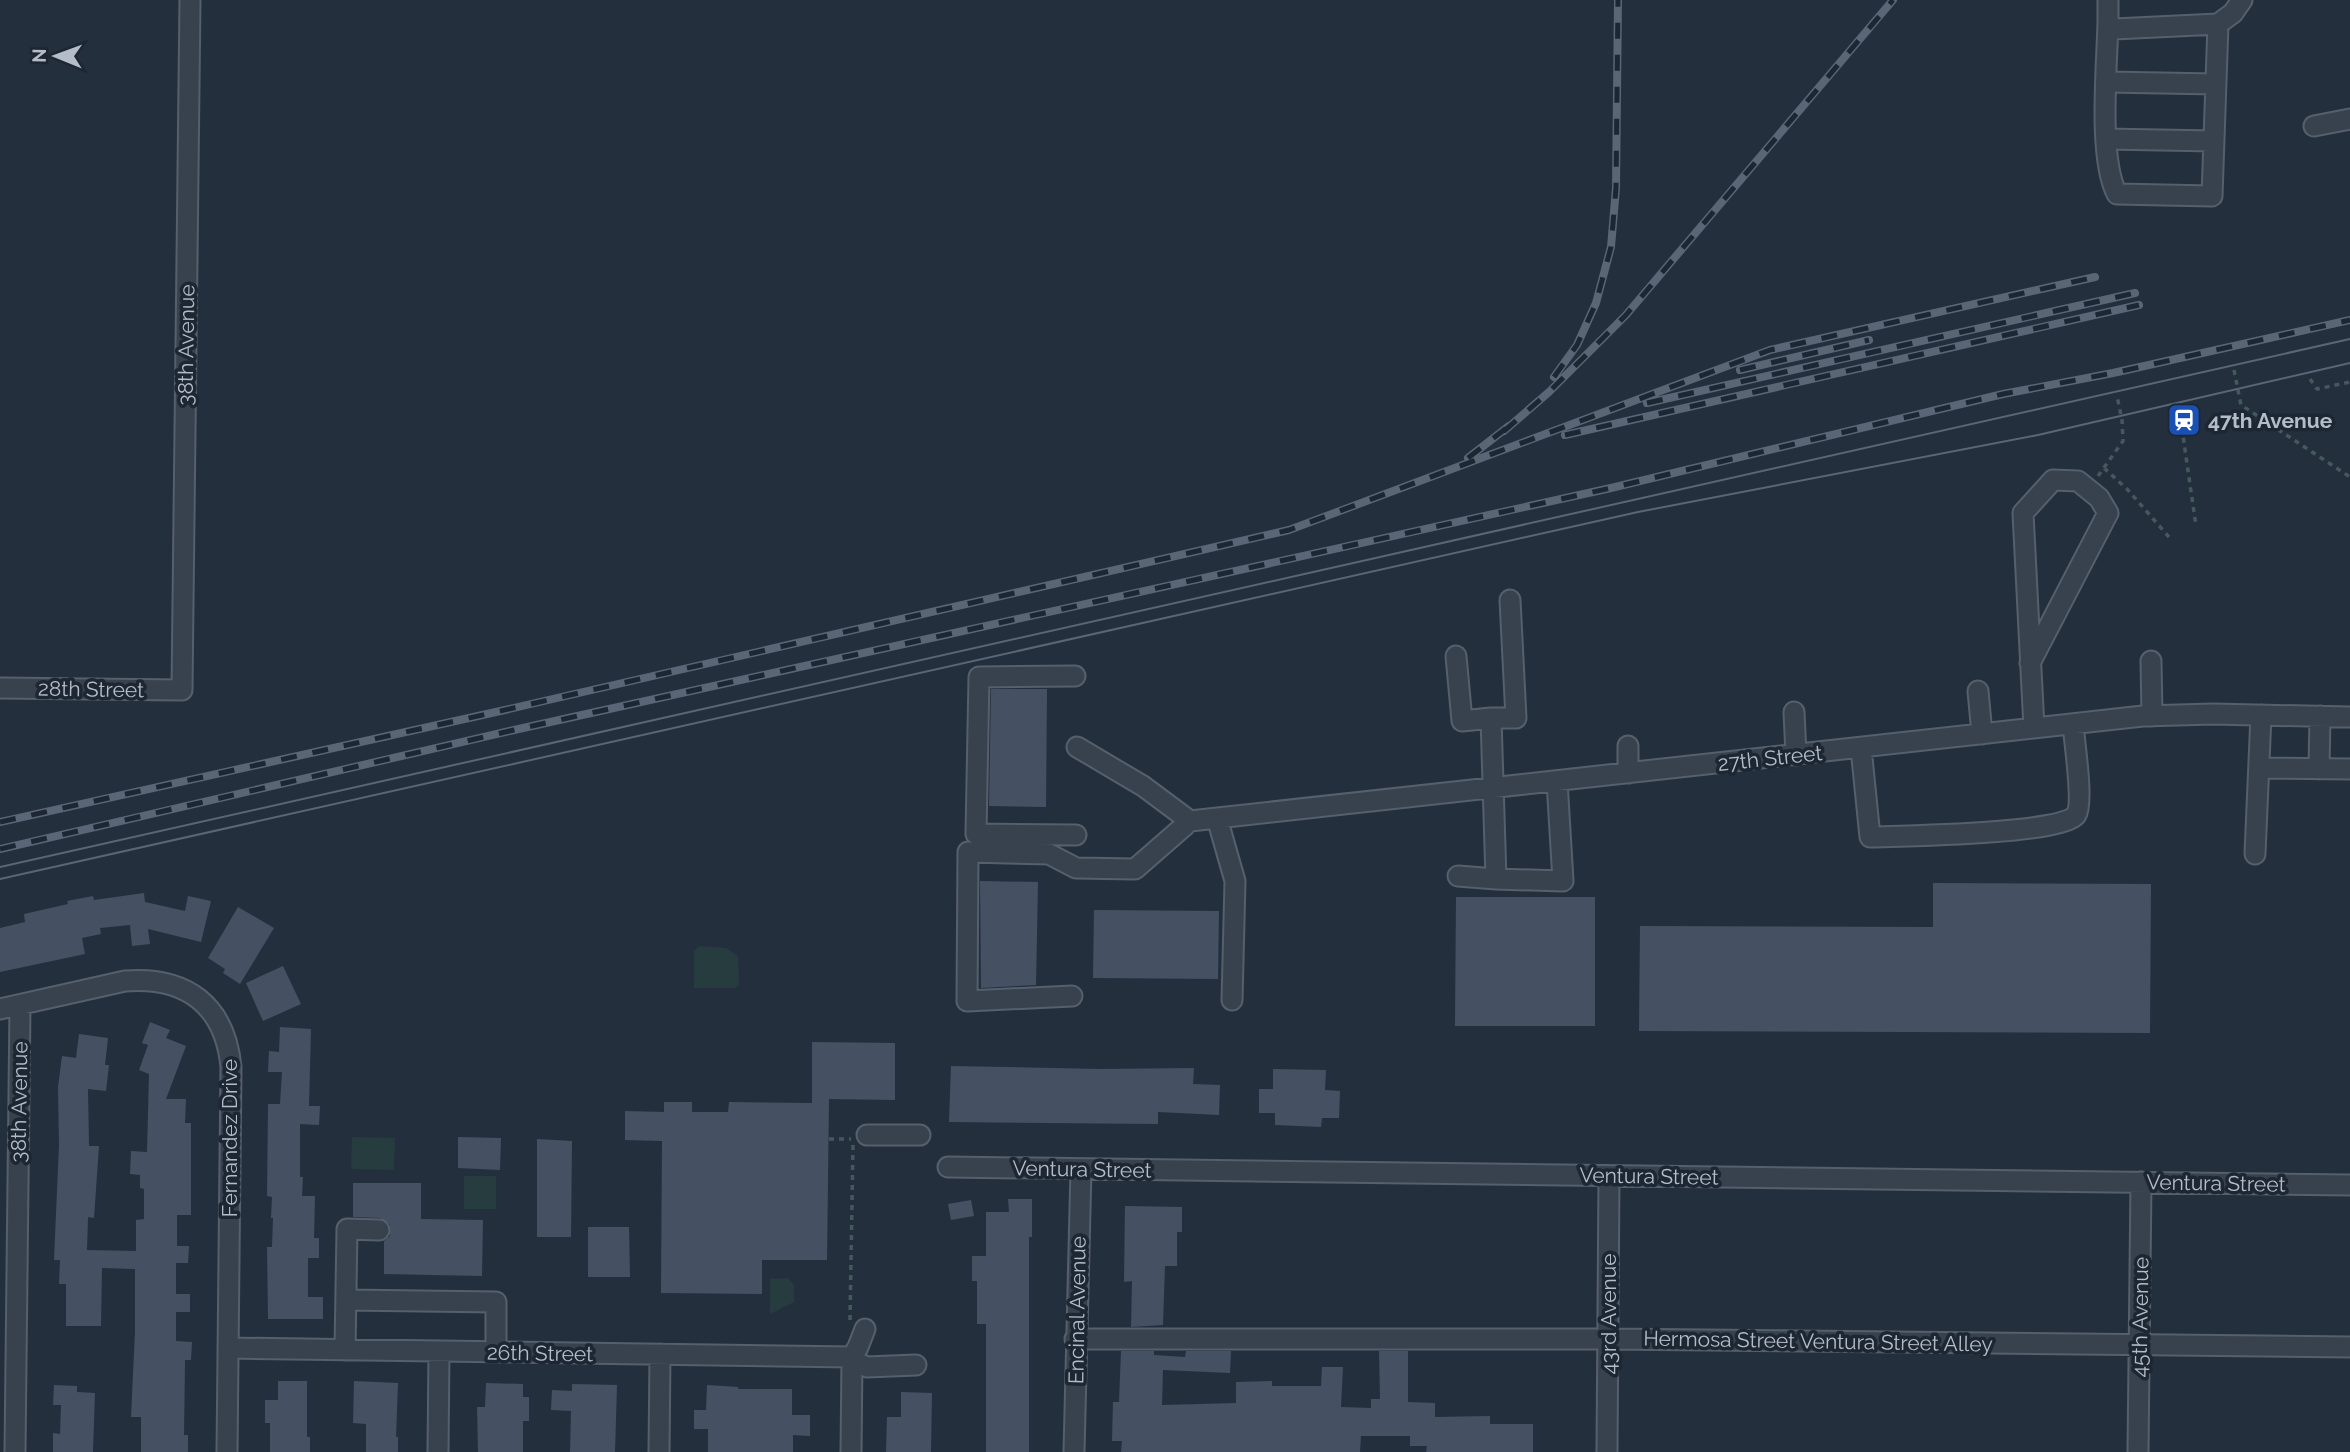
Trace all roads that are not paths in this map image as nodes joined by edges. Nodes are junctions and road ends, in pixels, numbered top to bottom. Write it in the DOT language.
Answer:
graph roads {
  1 [pos="190,0"];
  2 [pos="2108,0"];
  3 [pos="2242,0"];
  4 [pos="2108,22"];
  5 [pos="2218,24"];
  6 [pos="2107,82"];
  7 [pos="2216,84"];
  8 [pos="2350,119"];
  9 [pos="2315,126"];
  10 [pos="2106,139"];
  11 [pos="2214,141"];
  12 [pos="1510,600"];
  13 [pos="1456,656"];
  14 [pos="2151,661"];
  15 [pos="2030,663"];
  16 [pos="1075,676"];
  17 [pos="0,688"];
  18 [pos="181,690"];
  19 [pos="1978,691"];
  20 [pos="1794,712"];
  21 [pos="2261,715"];
  22 [pos="2152,716"];
  23 [pos="2320,716"];
  24 [pos="2350,716"];
  25 [pos="1491,718"];
  26 [pos="2073,724"];
  27 [pos="2034,728"];
  28 [pos="1982,734"];
  29 [pos="1628,746"];
  30 [pos="1077,747"];
  31 [pos="1861,748"];
  32 [pos="1796,755"];
  33 [pos="2259,768"];
  34 [pos="2319,769"];
  35 [pos="2350,769"];
  36 [pos="1628,773"];
  37 [pos="1557,781"];
  38 [pos="1494,788"];
  39 [pos="1217,818"];
  40 [pos="1191,821"];
  41 [pos="1076,835"];
  42 [pos="2255,854"];
  43 [pos="1458,876"];
  44 [pos="1496,879"];
  45 [pos="1072,996"];
  46 [pos="1232,1000"];
  47 [pos="20,1004"];
  48 [pos="0,1009"];
  49 [pos="859,1135"];
  50 [pos="920,1135"];
  51 [pos="947,1167"];
  52 [pos="1081,1169"];
  53 [pos="1609,1176"];
  54 [pos="2141,1182"];
  55 [pos="2350,1185"];
  56 [pos="379,1230"];
  57 [pos="346,1300"];
  58 [pos="857,1325"];
  59 [pos="1075,1339"];
  60 [pos="1608,1339"];
  61 [pos="2139,1345"];
  62 [pos="2350,1347"];
  63 [pos="228,1348"];
  64 [pos="345,1350"];
  65 [pos="439,1351"];
  66 [pos="496,1352"];
  67 [pos="660,1354"];
  68 [pos="852,1359"];
  69 [pos="916,1365"];
  70 [pos="15,1452"];
  71 [pos="226,1452"];
  72 [pos="438,1452"];
  73 [pos="659,1452"];
  74 [pos="851,1452"];
  75 [pos="1074,1452"];
  76 [pos="1607,1452"];
  77 [pos="2138,1452"];
  1 -- 18 [label="street, 38th Avenue"];
  2 -- 4 [label="street"];
  3 -- 5 [label="street"];
  4 -- 5 [label="street"];
  4 -- 6 [label="street"];
  5 -- 7 [label="street"];
  6 -- 7 [label="street"];
  6 -- 10 [label="street"];
  7 -- 11 [label="street"];
  8 -- 9 [label="street"];
  10 -- 11 [label="street"];
  10 -- 11 [label="street"];
  12 -- 25 [label="street"];
  13 -- 25 [label="street"];
  14 -- 22 [label="street"];
  15 -- 15 [label="street"];
  15 -- 27 [label="street"];
  16 -- 41 [label="street"];
  17 -- 18 [label="street, 28th Street"];
  19 -- 28 [label="street"];
  20 -- 32 [label="street"];
  21 -- 22 [label="street, 27th Street"];
  21 -- 23 [label="street, 27th Street"];
  21 -- 33 [label="street"];
  22 -- 26 [label="street, 27th Street"];
  23 -- 24 [label="street, 27th Street"];
  23 -- 34 [label="street"];
  25 -- 38 [label="street"];
  26 -- 27 [label="street, 27th Street"];
  26 -- 31 [label="street"];
  27 -- 28 [label="street, 27th Street"];
  28 -- 31 [label="street, 27th Street"];
  29 -- 36 [label="street"];
  30 -- 40 [label="street"];
  31 -- 32 [label="street, 27th Street"];
  32 -- 36 [label="street, 27th Street"];
  33 -- 34 [label="street"];
  33 -- 42 [label="street"];
  34 -- 35 [label="street"];
  36 -- 37 [label="street, 27th Street"];
  37 -- 38 [label="street, 27th Street"];
  37 -- 44 [label="street"];
  38 -- 39 [label="street, 27th Street"];
  38 -- 44 [label="street"];
  39 -- 40 [label="street, 27th Street"];
  39 -- 46 [label="street"];
  40 -- 45 [label="street"];
  43 -- 44 [label="street"];
  47 -- 48 [label="street, Fernandez Drive"];
  47 -- 63 [label="street, Fernandez Drive"];
  47 -- 70 [label="street, 38th Avenue"];
  49 -- 50 [label="street"];
  51 -- 52 [label="street, Ventura Street"];
  52 -- 53 [label="street, Ventura Street"];
  52 -- 59 [label="street, Encinal Avenue"];
  53 -- 54 [label="street, Ventura Street"];
  53 -- 60 [label="street, 43rd Avenue"];
  54 -- 55 [label="street, Ventura Street"];
  54 -- 61 [label="street, 45th Avenue"];
  56 -- 57 [label="street"];
  57 -- 64 [label="street"];
  57 -- 66 [label="street"];
  58 -- 68 [label="street"];
  59 -- 60 [label="street, Hermosa Street Ventura Street Alley"];
  59 -- 75 [label="street, Encinal Avenue"];
  60 -- 61 [label="street, Hermosa Street Ventura Street Alley"];
  60 -- 76 [label="street, 43rd Avenue"];
  61 -- 62 [label="street, Hermosa Street Ventura Street Alley"];
  61 -- 77 [label="street, 45th Avenue"];
  63 -- 64 [label="street, 26th Street"];
  63 -- 71 [label="street, Fernandez Drive"];
  64 -- 65 [label="street, 26th Street"];
  65 -- 66 [label="street, 26th Street"];
  65 -- 72 [label="street"];
  66 -- 67 [label="street, 26th Street"];
  67 -- 68 [label="street, 26th Street"];
  67 -- 73 [label="street"];
  68 -- 69 [label="street, 26th Street"];
  68 -- 74 [label="street"];
}
